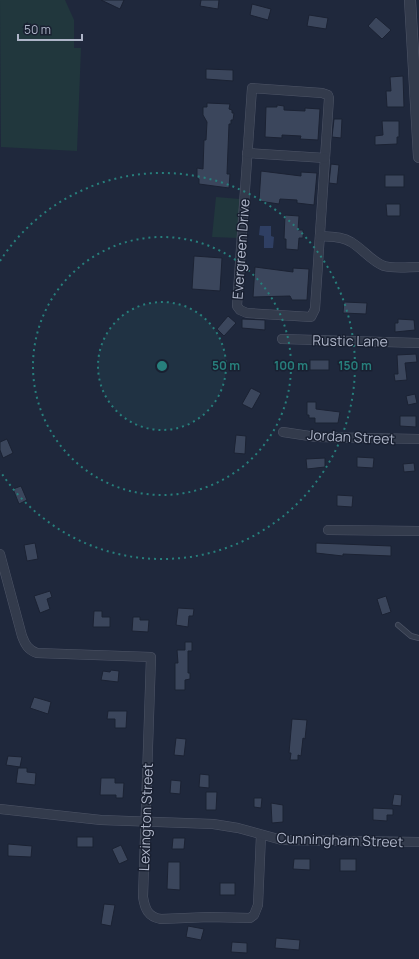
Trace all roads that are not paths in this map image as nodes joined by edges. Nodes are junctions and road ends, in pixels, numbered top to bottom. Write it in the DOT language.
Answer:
graph roads {
  1 [pos="410,0"];
  2 [pos="416,44"];
  3 [pos="416,58"];
  4 [pos="247,153"];
  5 [pos="419,157"];
  6 [pos="326,158"];
  7 [pos="320,236"];
  8 [pos="419,267"];
  9 [pos="282,339"];
  10 [pos="419,343"];
  11 [pos="283,432"];
  12 [pos="419,440"];
  13 [pos="328,530"];
  14 [pos="419,531"];
  15 [pos="0,554"];
  16 [pos="398,625"];
  17 [pos="419,638"];
  18 [pos="0,809"];
  19 [pos="146,822"];
  20 [pos="262,835"];
  21 [pos="419,842"];
  1 -- 2 [label="street"];
  2 -- 3 [label="street"];
  3 -- 5 [label="street"];
  4 -- 6 [label="street"];
  4 -- 6 [label="street, Evergreen Drive"];
  4 -- 7 [label="street, Evergreen Drive"];
  6 -- 7 [label="street, Evergreen Drive"];
  7 -- 8 [label="street"];
  9 -- 10 [label="street, Rustic Lane"];
  11 -- 12 [label="street, Jordan Street"];
  13 -- 14 [label="street"];
  15 -- 19 [label="street, Lexington Street"];
  16 -- 17 [label="lane"];
  18 -- 19 [label="street, Cunningham Street"];
  19 -- 20 [label="street, Cunningham Street"];
  19 -- 20 [label="street, Lexington Street"];
  20 -- 21 [label="street, Cunningham Street"];
}
